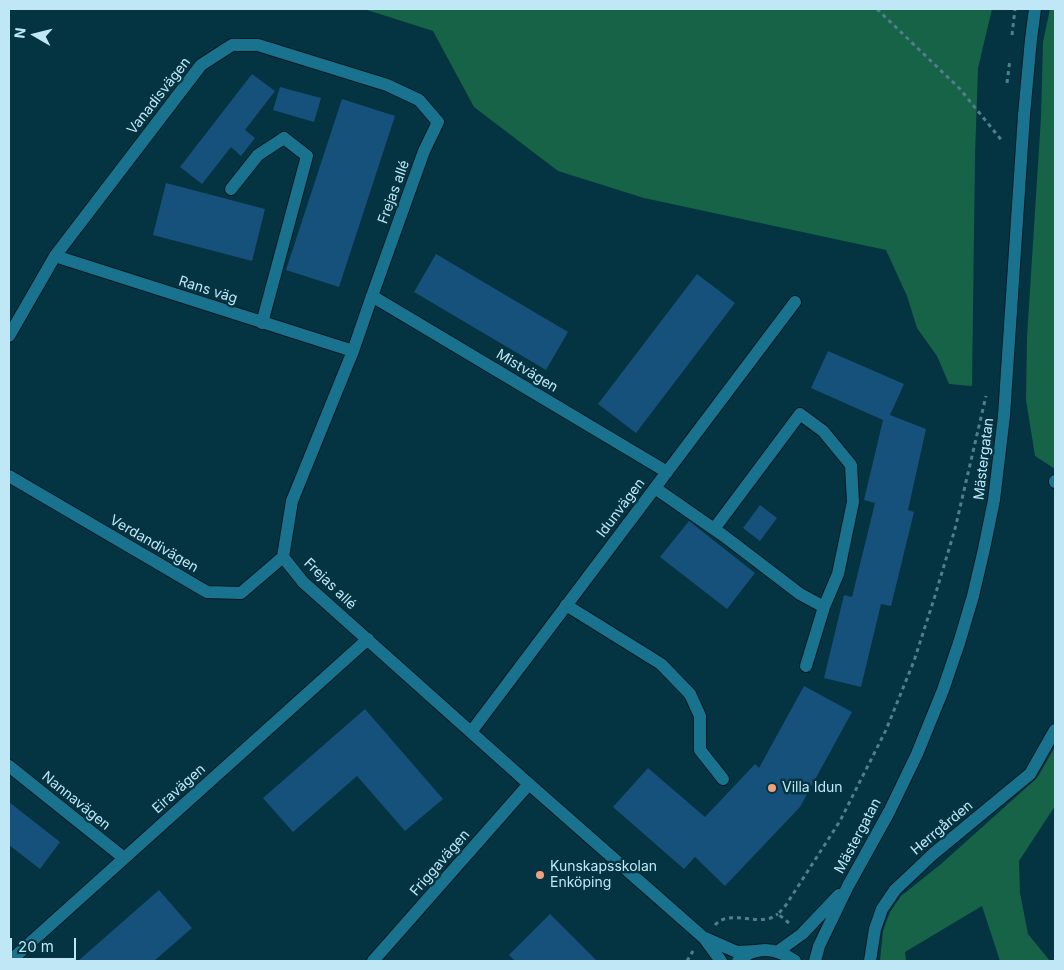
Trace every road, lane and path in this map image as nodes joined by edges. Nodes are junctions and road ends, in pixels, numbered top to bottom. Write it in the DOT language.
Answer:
graph roads {
  1 [pos="877,9"];
  2 [pos="1015,9"];
  3 [pos="1035,9"];
  4 [pos="1012,37"];
  5 [pos="1010,55"];
  6 [pos="1007,84"];
  7 [pos="438,122"];
  8 [pos="1004,132"];
  9 [pos="1003,142"];
  10 [pos="1002,151"];
  11 [pos="231,189"];
  12 [pos="55,256"];
  13 [pos="372,296"];
  14 [pos="795,302"];
  15 [pos="262,322"];
  16 [pos="9,336"];
  17 [pos="353,351"];
  18 [pos="986,396"];
  19 [pos="667,472"];
  20 [pos="9,476"];
  21 [pos="655,488"];
  22 [pos="714,529"];
  23 [pos="283,556"];
  24 [pos="566,605"];
  25 [pos="824,607"];
  26 [pos="368,639"];
  27 [pos="806,666"];
  28 [pos="1055,730"];
  29 [pos="470,732"];
  30 [pos="9,766"];
  31 [pos="723,779"];
  32 [pos="529,784"];
  33 [pos="124,858"];
  34 [pos="848,886"];
  35 [pos="802,934"];
  36 [pos="704,938"];
  37 [pos="758,951"];
  38 [pos="777,952"];
  39 [pos="10,961"];
  40 [pos="373,961"];
  41 [pos="721,961"];
  42 [pos="738,961"];
  43 [pos="795,961"];
  44 [pos="815,961"];
  45 [pos="870,961"];
  1 -- 9 [label="path"];
  2 -- 4 [label="path"];
  3 -- 34 [label="street, Mästergatan"];
  5 -- 6 [label="path"];
  7 -- 12 [label="street, Vanadisvägen"];
  7 -- 13 [label="street, Frejas allé"];
  8 -- 9 [label="path"];
  9 -- 10 [label="path"];
  11 -- 15 [label="street"];
  12 -- 15 [label="street, Rans väg"];
  12 -- 16 [label="street, Vanadisvägen"];
  13 -- 17 [label="street, Frejas allé"];
  13 -- 19 [label="street, Mistvägen"];
  14 -- 19 [label="street, Idunvägen"];
  15 -- 17 [label="street, Rans väg"];
  17 -- 23 [label="street, Frejas allé"];
  18 -- 35 [label="path"];
  19 -- 21 [label="street, Idunvägen"];
  20 -- 23 [label="street, Verdandivägen"];
  21 -- 22 [label="street"];
  21 -- 24 [label="street, Idunvägen"];
  22 -- 25 [label="street"];
  22 -- 25 [label="street"];
  23 -- 26 [label="street, Frejas allé"];
  24 -- 29 [label="street, Idunvägen"];
  24 -- 31 [label="street"];
  25 -- 27 [label="street"];
  26 -- 29 [label="street, Frejas allé"];
  26 -- 33 [label="street, Eiravägen"];
  28 -- 45 [label="street, Herrgården"];
  29 -- 32 [label="street, Frejas allé"];
  30 -- 33 [label="street, Nannavägen"];
  32 -- 36 [label="street, Frejas allé"];
  32 -- 40 [label="street, Friggavägen"];
  33 -- 39 [label="street, Eiravägen"];
  34 -- 35 [label="street, Mästergatan"];
  34 -- 44 [label="street, Mästergatan"];
  35 -- 38 [label="street, Mästergatan"];
  36 -- 37 [label="street, Frejas allé"];
  36 -- 41 [label="street, Frejas allé"];
  37 -- 38 [label="street"];
  37 -- 42 [label="street"];
  38 -- 43 [label="street"];
}
